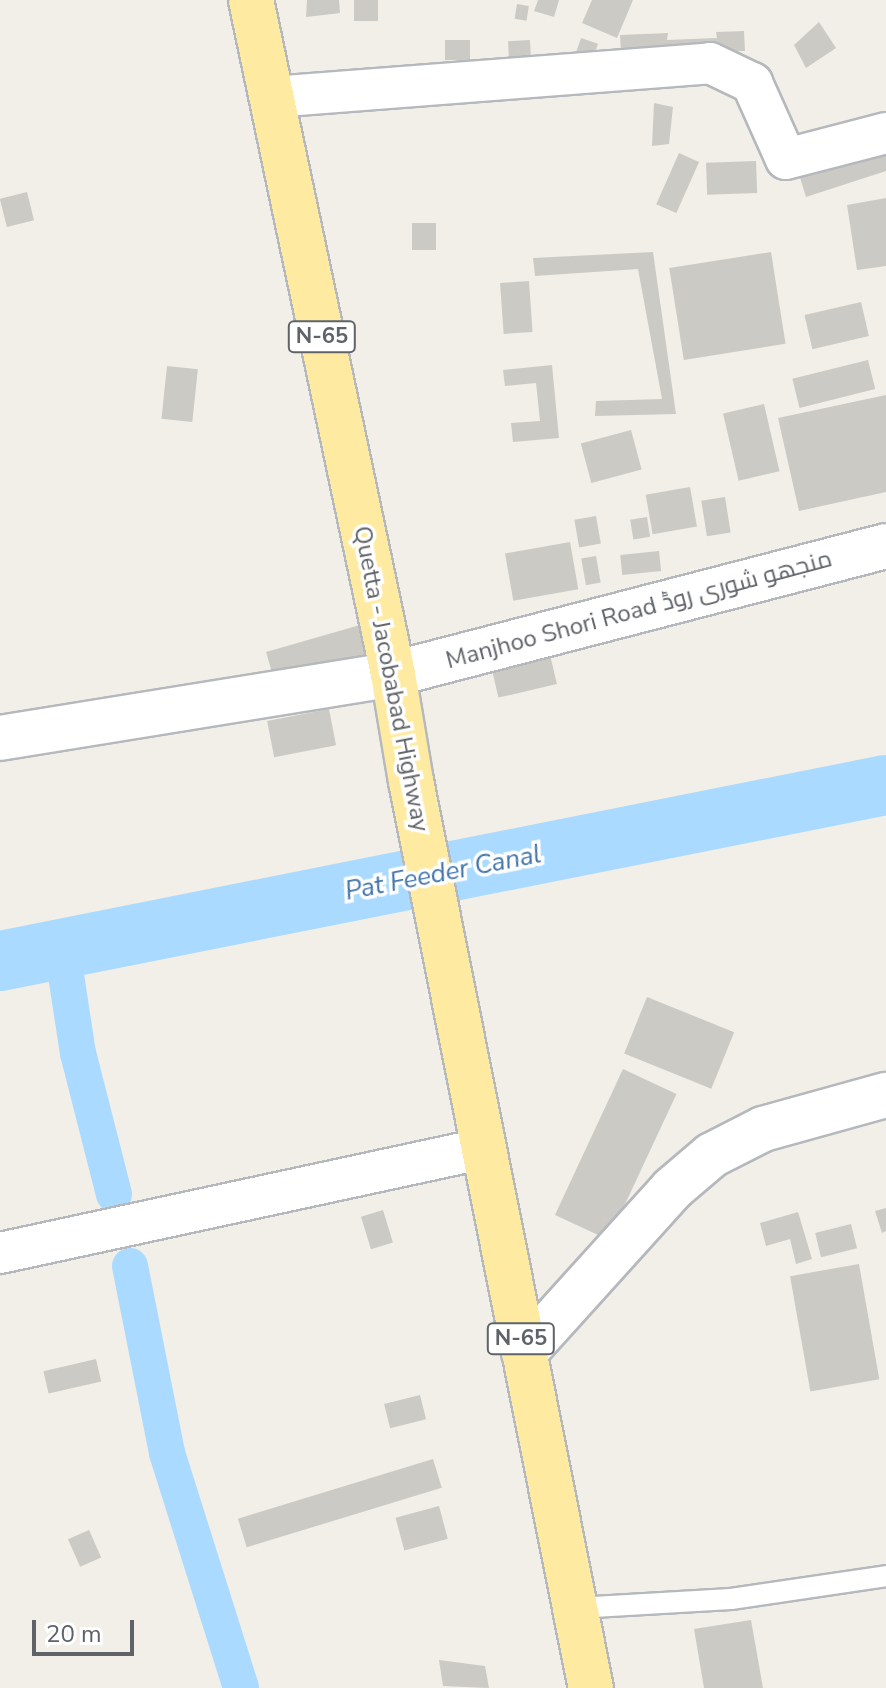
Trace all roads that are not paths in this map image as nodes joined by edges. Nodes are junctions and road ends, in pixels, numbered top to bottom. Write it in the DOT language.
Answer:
graph roads {
  1 [pos="251,0"];
  2 [pos="272,97"];
  3 [pos="886,133"];
  4 [pos="886,546"];
  5 [pos="393,674"];
  6 [pos="0,738"];
  7 [pos="886,1095"];
  8 [pos="485,1148"];
  9 [pos="0,1253"];
  10 [pos="524,1353"];
  11 [pos="886,1576"];
  12 [pos="576,1608"];
  13 [pos="591,1688"];
  1 -- 2 [label="highway, Quetta - Jacobabad Highway / N-65"];
  2 -- 3 [label="street"];
  2 -- 5 [label="highway, Quetta - Jacobabad Highway / N-65"];
  4 -- 5 [label="street, Manjhoo Shori Road منجھو شوری روڈ"];
  5 -- 6 [label="street, Manjhoo Shori Road منجھو شوری روڈ"];
  5 -- 8 [label="highway, Quetta - Jacobabad Highway / N-65"];
  7 -- 10 [label="street"];
  8 -- 9 [label="street"];
  8 -- 10 [label="highway, Quetta - Jacobabad Highway / N-65"];
  10 -- 12 [label="highway, Quetta - Jacobabad Highway / N-65"];
  11 -- 12 [label="lane"];
  12 -- 13 [label="highway, Quetta - Jacobabad Highway / N-65"];
}
